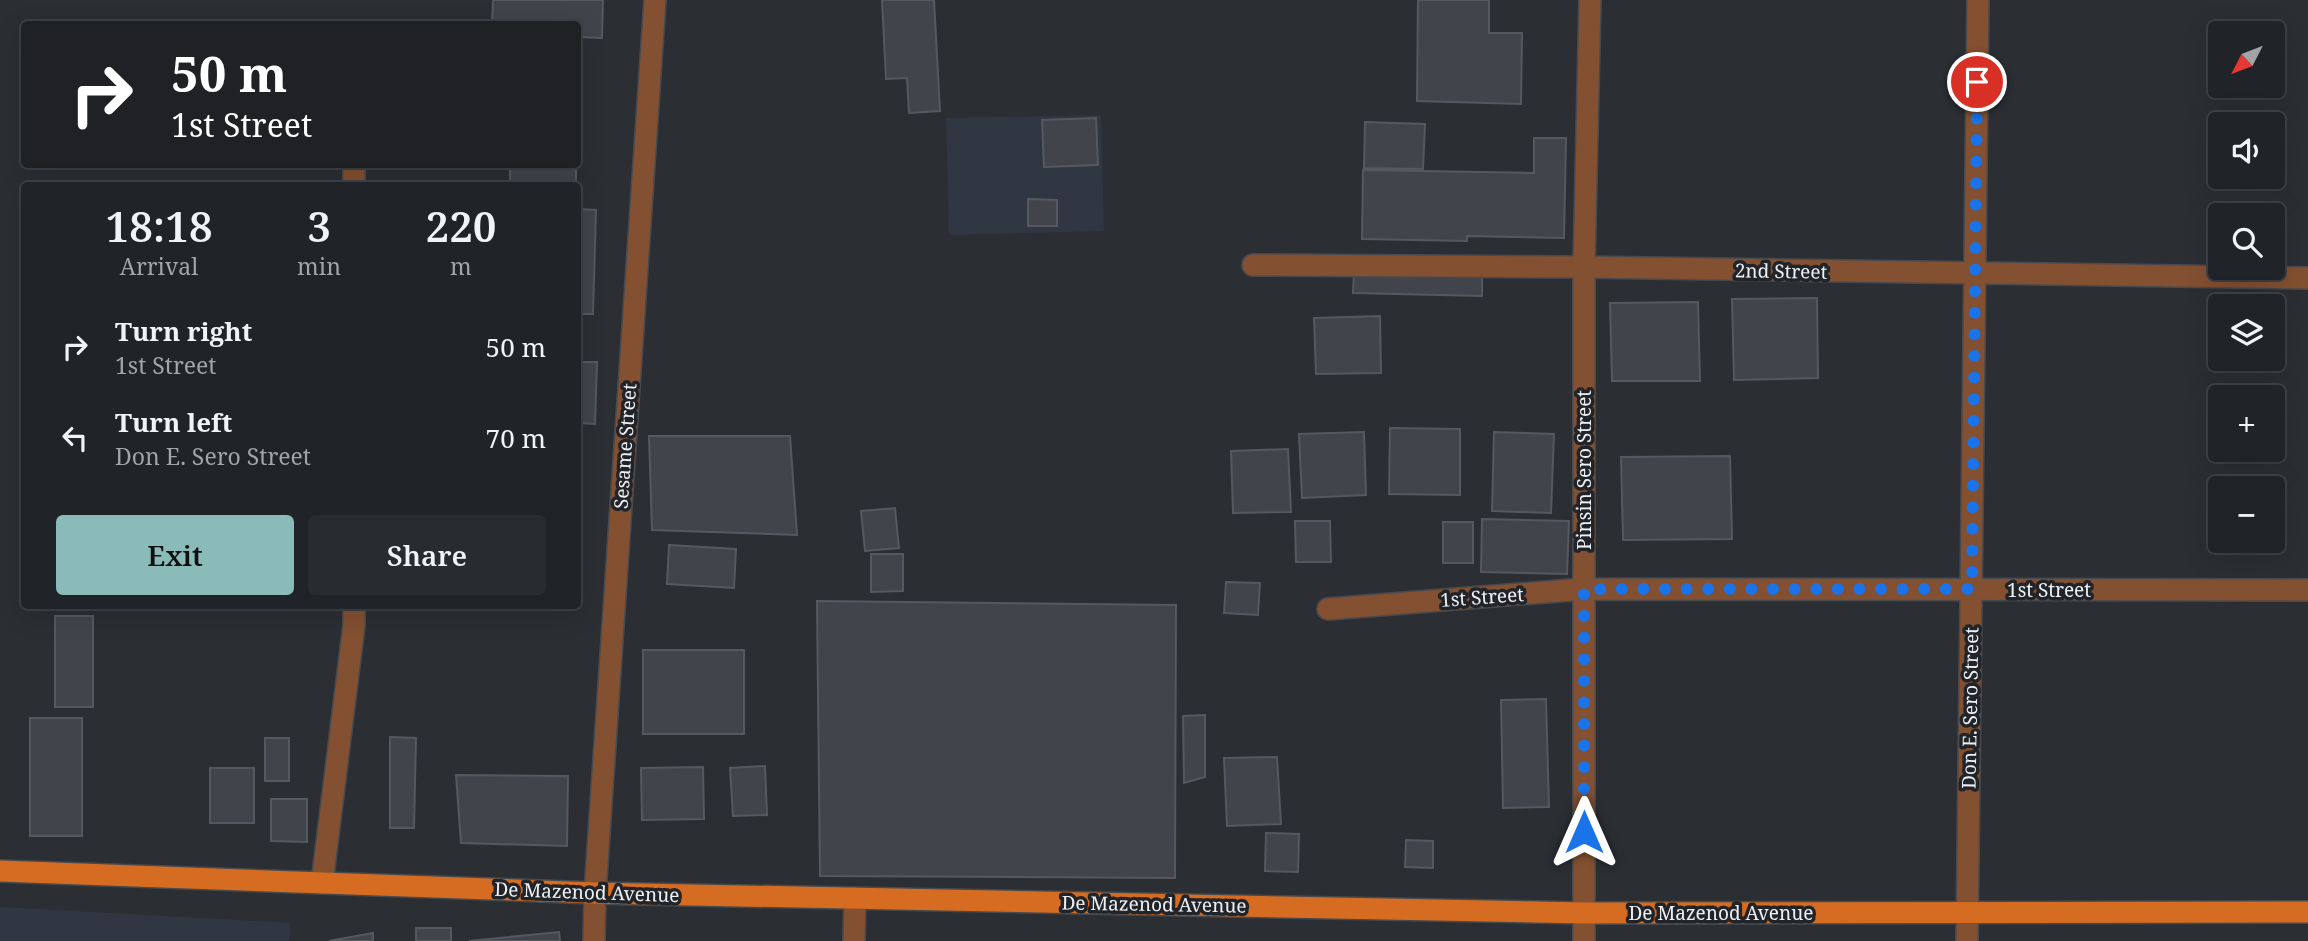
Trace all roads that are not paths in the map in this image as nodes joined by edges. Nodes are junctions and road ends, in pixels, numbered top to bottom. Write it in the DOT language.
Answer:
graph roads {
  1 [pos="655,0"];
  2 [pos="1591,0"];
  3 [pos="1978,0"];
  4 [pos="1253,265"];
  5 [pos="1584,267"];
  6 [pos="1974,274"];
  7 [pos="2308,278"];
  8 [pos="1584,589"];
  9 [pos="1972,589"];
  10 [pos="2308,590"];
  11 [pos="354,609"];
  12 [pos="1328,609"];
  13 [pos="0,871"];
  14 [pos="322,883"];
  15 [pos="595,893"];
  16 [pos="855,898"];
  17 [pos="1967,912"];
  18 [pos="2308,912"];
  19 [pos="1585,913"];
  20 [pos="594,941"];
  21 [pos="854,941"];
  22 [pos="1584,941"];
  23 [pos="1967,941"];
  1 -- 15 [label="street, Sesame Street"];
  2 -- 5 [label="street, Pinsin Sero Street"];
  3 -- 6 [label="street, Don E. Sero Street"];
  4 -- 5 [label="street, 2nd Street"];
  5 -- 6 [label="street, 2nd Street"];
  5 -- 8 [label="street, Pinsin Sero Street"];
  6 -- 7 [label="street, 2nd Street"];
  6 -- 9 [label="street, Don E. Sero Street"];
  8 -- 9 [label="street, 1st Street"];
  8 -- 12 [label="street, 1st Street"];
  8 -- 19 [label="street, Pinsin Sero Street"];
  9 -- 10 [label="street, 1st Street"];
  9 -- 17 [label="street, Don E. Sero Street"];
  11 -- 14 [label="street"];
  13 -- 14 [label="main road, De Mazenod Avenue"];
  14 -- 15 [label="main road, De Mazenod Avenue"];
  15 -- 16 [label="main road, De Mazenod Avenue"];
  15 -- 20 [label="street, Sesame Street"];
  16 -- 19 [label="main road, De Mazenod Avenue"];
  16 -- 21 [label="street"];
  17 -- 18 [label="main road, De Mazenod Avenue"];
  17 -- 19 [label="main road, De Mazenod Avenue"];
  17 -- 23 [label="street, Don E. Sero Street"];
  19 -- 22 [label="street, Pinsin Sero Street"];
}
